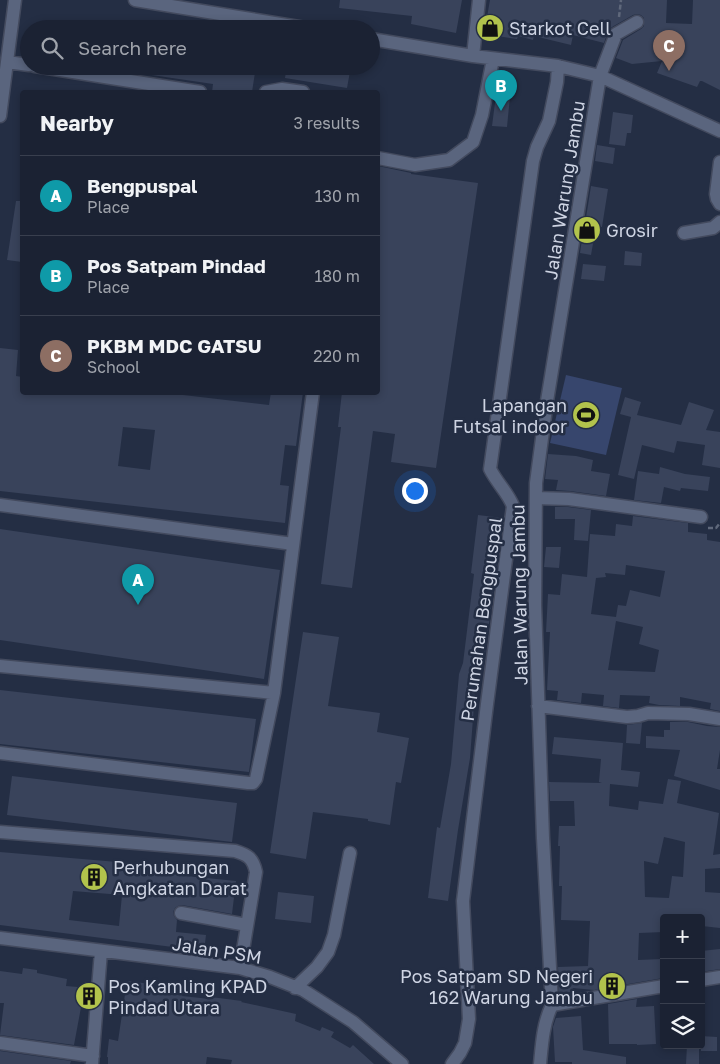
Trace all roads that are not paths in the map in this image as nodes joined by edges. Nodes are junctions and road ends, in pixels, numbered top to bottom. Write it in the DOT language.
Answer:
graph roads {
  1 [pos="15,0"];
  2 [pos="135,0"];
  3 [pos="479,0"];
  4 [pos="201,5"];
  5 [pos="269,20"];
  6 [pos="636,22"];
  7 [pos="380,40"];
  8 [pos="473,56"];
  9 [pos="493,59"];
  10 [pos="7,62"];
  11 [pos="20,64"];
  12 [pos="558,66"];
  13 [pos="93,75"];
  14 [pos="595,75"];
  15 [pos="187,90"];
  16 [pos="0,116"];
  17 [pos="720,131"];
  18 [pos="380,158"];
  19 [pos="720,162"];
  20 [pos="720,204"];
  21 [pos="720,222"];
  22 [pos="684,233"];
  23 [pos="313,395"];
  24 [pos="536,498"];
  25 [pos="0,505"];
  26 [pos="701,517"];
  27 [pos="293,544"];
  28 [pos="0,666"];
  29 [pos="274,693"];
  30 [pos="538,706"];
  31 [pos="720,719"];
  32 [pos="0,753"];
  33 [pos="0,832"];
  34 [pos="350,853"];
  35 [pos="181,913"];
  36 [pos="247,925"];
  37 [pos="0,938"];
  38 [pos="101,951"];
  39 [pos="240,968"];
  40 [pos="720,977"];
  41 [pos="705,979"];
  42 [pos="660,987"];
  43 [pos="295,988"];
  44 [pos="552,1005"];
  45 [pos="0,1043"];
  46 [pos="92,1060"];
  47 [pos="402,1064"];
  48 [pos="452,1064"];
  49 [pos="540,1064"];
  1 -- 10 [label="street"];
  2 -- 4 [label="street"];
  3 -- 8 [label="street"];
  4 -- 5 [label="street"];
  6 -- 14 [label="street, Jalan Warung Jambu"];
  7 -- 8 [label="street"];
  8 -- 9 [label="street"];
  9 -- 12 [label="street"];
  9 -- 18 [label="street"];
  10 -- 11 [label="street"];
  10 -- 16 [label="street"];
  12 -- 14 [label="street"];
  12 -- 48 [label="street, Perumahan Bengpuspal"];
  13 -- 15 [label="street"];
  14 -- 17 [label="street"];
  14 -- 24 [label="street, Jalan Warung Jambu"];
  19 -- 20 [label="street"];
  21 -- 22 [label="street"];
  23 -- 27 [label="street"];
  24 -- 26 [label="street"];
  24 -- 30 [label="street, Jalan Warung Jambu"];
  25 -- 27 [label="street"];
  27 -- 29 [label="street"];
  28 -- 29 [label="street"];
  29 -- 32 [label="street"];
  30 -- 31 [label="street"];
  30 -- 44 [label="street, Jalan Warung Jambu"];
  33 -- 36 [label="street"];
  34 -- 43 [label="street"];
  35 -- 36 [label="street"];
  36 -- 39 [label="street"];
  37 -- 38 [label="street, Jalan PSM"];
  38 -- 39 [label="street, Jalan PSM"];
  38 -- 46 [label="street"];
  39 -- 43 [label="street, Jalan PSM"];
  40 -- 41 [label="street"];
  42 -- 44 [label="street"];
  43 -- 47 [label="street, Jalan PSM"];
  44 -- 49 [label="street"];
  45 -- 46 [label="street"];
}
